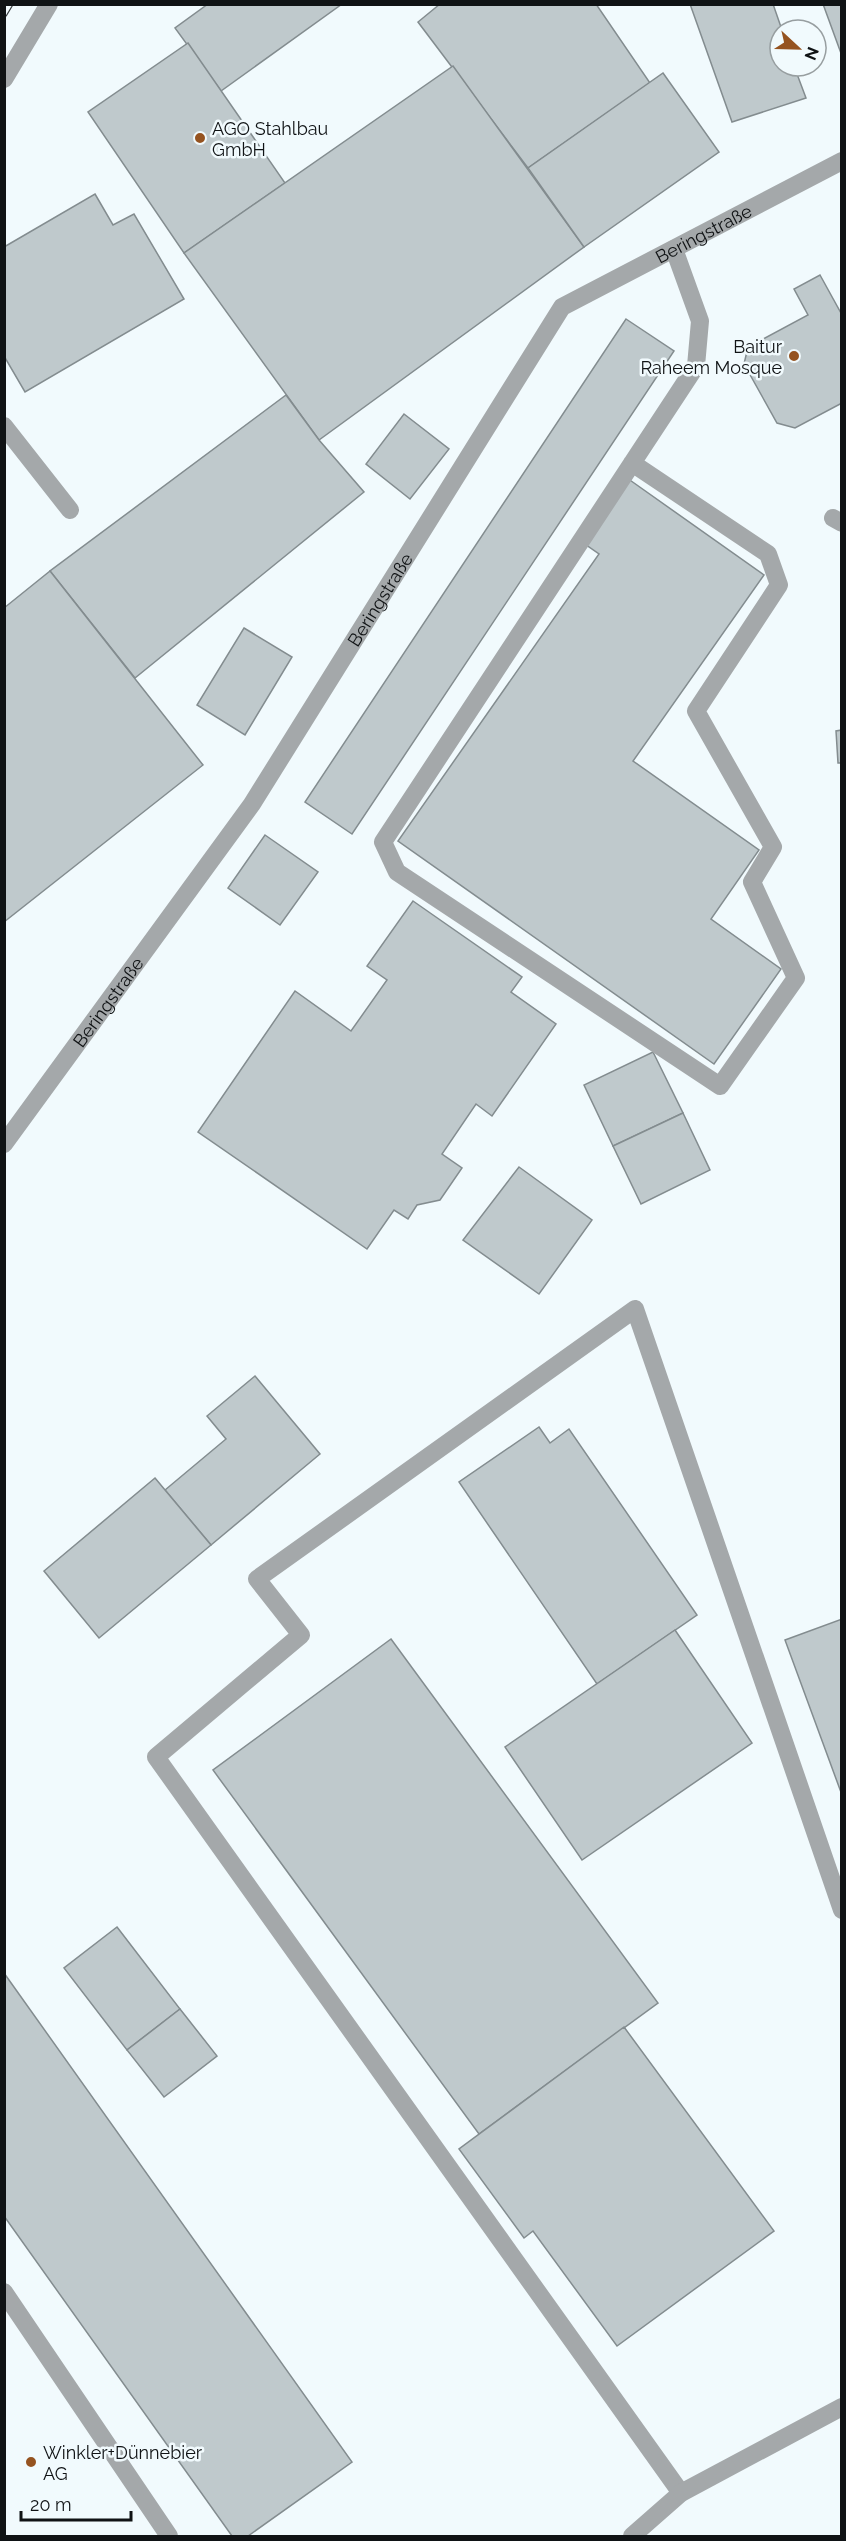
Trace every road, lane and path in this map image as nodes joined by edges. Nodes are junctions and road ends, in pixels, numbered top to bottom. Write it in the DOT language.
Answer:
graph roads {
  1 [pos="49,4"];
  2 [pos="4,79"];
  3 [pos="842,161"];
  4 [pos="674,249"];
  5 [pos="4,426"];
  6 [pos="632,463"];
  7 [pos="70,510"];
  8 [pos="4,1144"];
  9 [pos="842,1910"];
  10 [pos="4,2292"];
  11 [pos="842,2407"];
  12 [pos="681,2493"];
  13 [pos="169,2536"];
  14 [pos="632,2536"];
  1 -- 2 [label="street"];
  3 -- 4 [label="street, Beringstraße"];
  4 -- 6 [label="street"];
  4 -- 8 [label="street, Beringstraße"];
  5 -- 7 [label="street"];
  6 -- 6 [label="street"];
  9 -- 12 [label="street"];
  10 -- 13 [label="street"];
  11 -- 12 [label="street"];
  12 -- 14 [label="street"];
}
